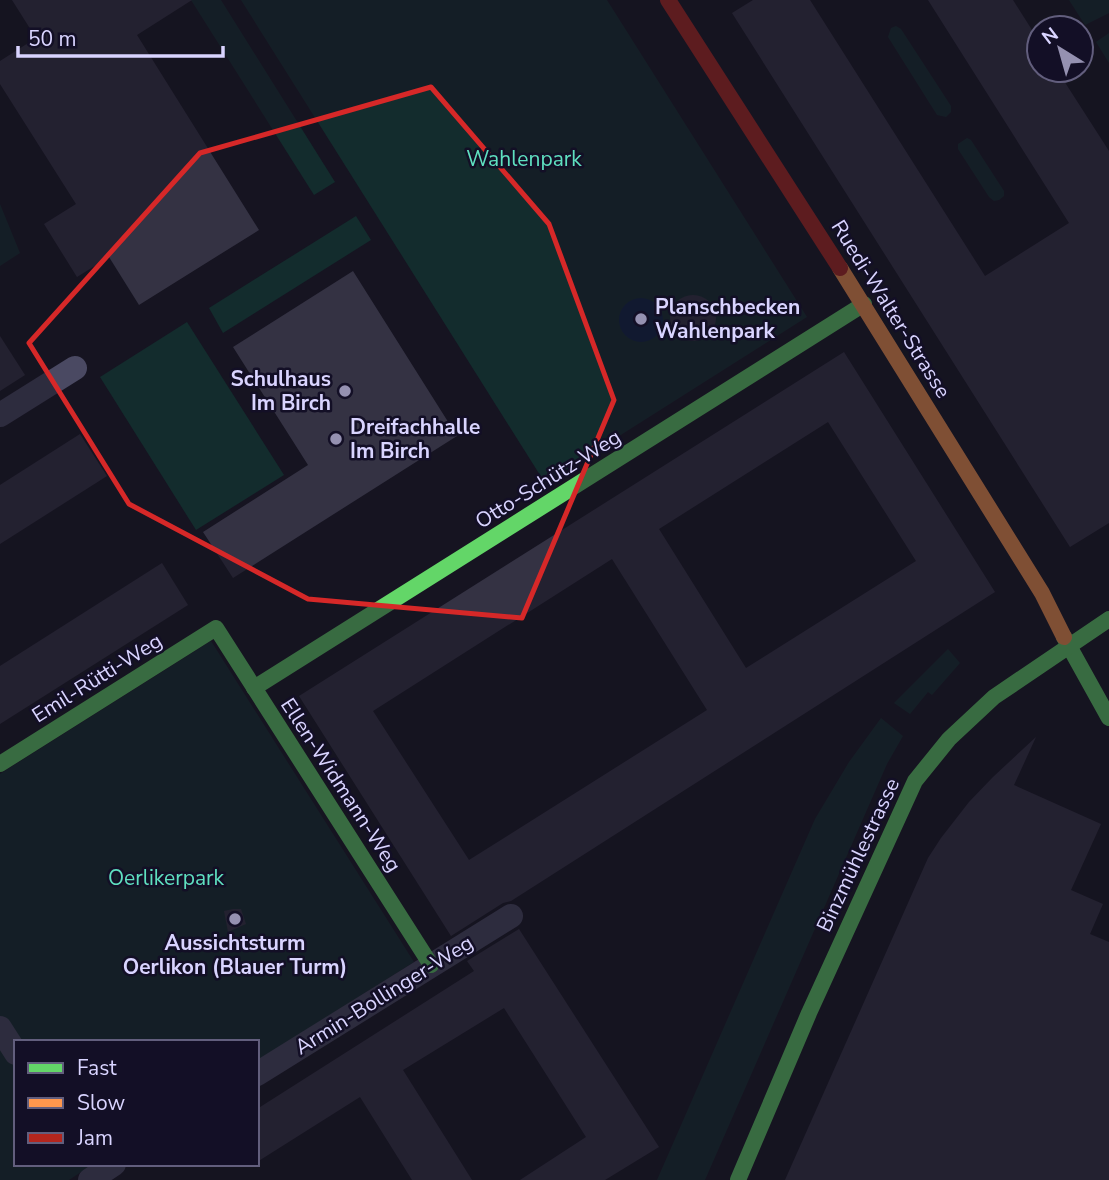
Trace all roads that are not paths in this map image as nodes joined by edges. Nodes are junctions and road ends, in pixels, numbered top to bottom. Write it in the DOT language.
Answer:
graph roads {
  1 [pos="668,0"];
  2 [pos="864,304"];
  3 [pos="75,368"];
  4 [pos="0,415"];
  5 [pos="1109,619"];
  6 [pos="216,628"];
  7 [pos="1068,645"];
  8 [pos="254,688"];
  9 [pos="1109,718"];
  10 [pos="0,764"];
  11 [pos="511,916"];
  12 [pos="431,965"];
  13 [pos="0,1028"];
  14 [pos="14,1050"];
  15 [pos="259,1073"];
  16 [pos="738,1180"];
  1 -- 2 [label="street, Ruedi-Walter-Strasse"];
  2 -- 7 [label="street, Ruedi-Walter-Strasse"];
  2 -- 8 [label="street, Otto-Schütz-Weg"];
  3 -- 4 [label="street"];
  5 -- 7 [label="street, Binzmühlestrasse"];
  6 -- 8 [label="street, Ellen-Widmann-Weg"];
  6 -- 10 [label="street, Emil-Rütti-Weg"];
  7 -- 9 [label="street, Ruedi-Walter-Strasse"];
  7 -- 16 [label="street, Binzmühlestrasse"];
  8 -- 12 [label="street, Ellen-Widmann-Weg"];
  11 -- 12 [label="street, Armin-Bollinger-Weg"];
  12 -- 15 [label="street, Armin-Bollinger-Weg"];
  13 -- 14 [label="street"];
}
